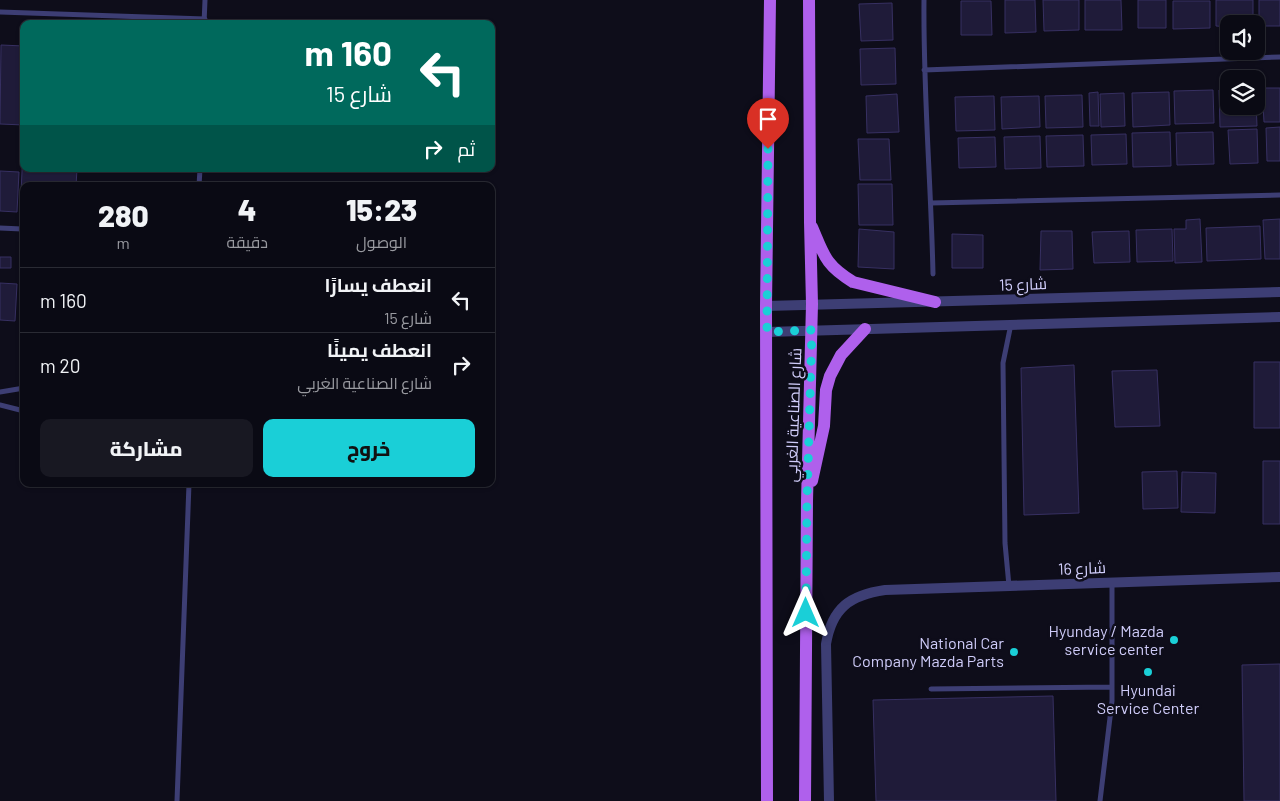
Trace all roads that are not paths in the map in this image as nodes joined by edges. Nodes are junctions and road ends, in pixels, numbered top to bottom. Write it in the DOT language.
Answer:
graph roads {
  1 [pos="205,0"];
  2 [pos="770,0"];
  3 [pos="809,0"];
  4 [pos="924,0"];
  5 [pos="0,12"];
  6 [pos="164,20"];
  7 [pos="205,20"];
  8 [pos="1280,57"];
  9 [pos="924,70"];
  10 [pos="1280,195"];
  11 [pos="932,203"];
  12 [pos="810,222"];
  13 [pos="0,228"];
  14 [pos="20,230"];
  15 [pos="933,274"];
  16 [pos="1280,292"];
  17 [pos="935,302"];
  18 [pos="812,304"];
  19 [pos="766,306"];
  20 [pos="1280,316"];
  21 [pos="1011,323"];
  22 [pos="865,329"];
  23 [pos="812,330"];
  24 [pos="767,332"];
  25 [pos="20,389"];
  26 [pos="0,392"];
  27 [pos="0,405"];
  28 [pos="20,410"];
  29 [pos="189,487"];
  30 [pos="807,501"];
  31 [pos="1280,577"];
  32 [pos="1112,582"];
  33 [pos="1009,586"];
  34 [pos="1112,687"];
  35 [pos="931,689"];
  36 [pos="177,801"];
  37 [pos="767,801"];
  38 [pos="805,801"];
  39 [pos="829,801"];
  40 [pos="1100,801"];
  1 -- 7 [label="lane"];
  2 -- 19 [label="main road, شارع الصناعية الغربي"];
  3 -- 12 [label="main road, شارع الصناعية الغربي"];
  4 -- 9 [label="lane"];
  5 -- 6 [label="lane"];
  8 -- 9 [label="lane"];
  9 -- 11 [label="lane"];
  10 -- 11 [label="lane"];
  11 -- 15 [label="lane"];
  12 -- 17 [label="main road"];
  12 -- 18 [label="main road, شارع الصناعية الغربي"];
  13 -- 14 [label="lane"];
  16 -- 17 [label="street, شارع 15"];
  17 -- 18 [label="street, شارع 15"];
  18 -- 19 [label="street, شارع 15"];
  18 -- 23 [label="main road, شارع الصناعية الغربي"];
  19 -- 24 [label="main road, شارع الصناعية الغربي"];
  20 -- 21 [label="street"];
  21 -- 22 [label="street"];
  21 -- 33 [label="lane"];
  22 -- 23 [label="street"];
  22 -- 30 [label="main road"];
  23 -- 24 [label="street"];
  23 -- 30 [label="main road, شارع الصناعية الغربي"];
  24 -- 37 [label="main road, شارع الصناعية الغربي"];
  25 -- 26 [label="lane"];
  27 -- 28 [label="lane"];
  29 -- 36 [label="lane"];
  30 -- 38 [label="main road, شارع الصناعية الغربي"];
  31 -- 32 [label="street, شارع 16"];
  32 -- 33 [label="street, شارع 16"];
  32 -- 34 [label="lane"];
  33 -- 39 [label="street, شارع 16"];
  34 -- 35 [label="lane"];
  34 -- 40 [label="lane"];
}
